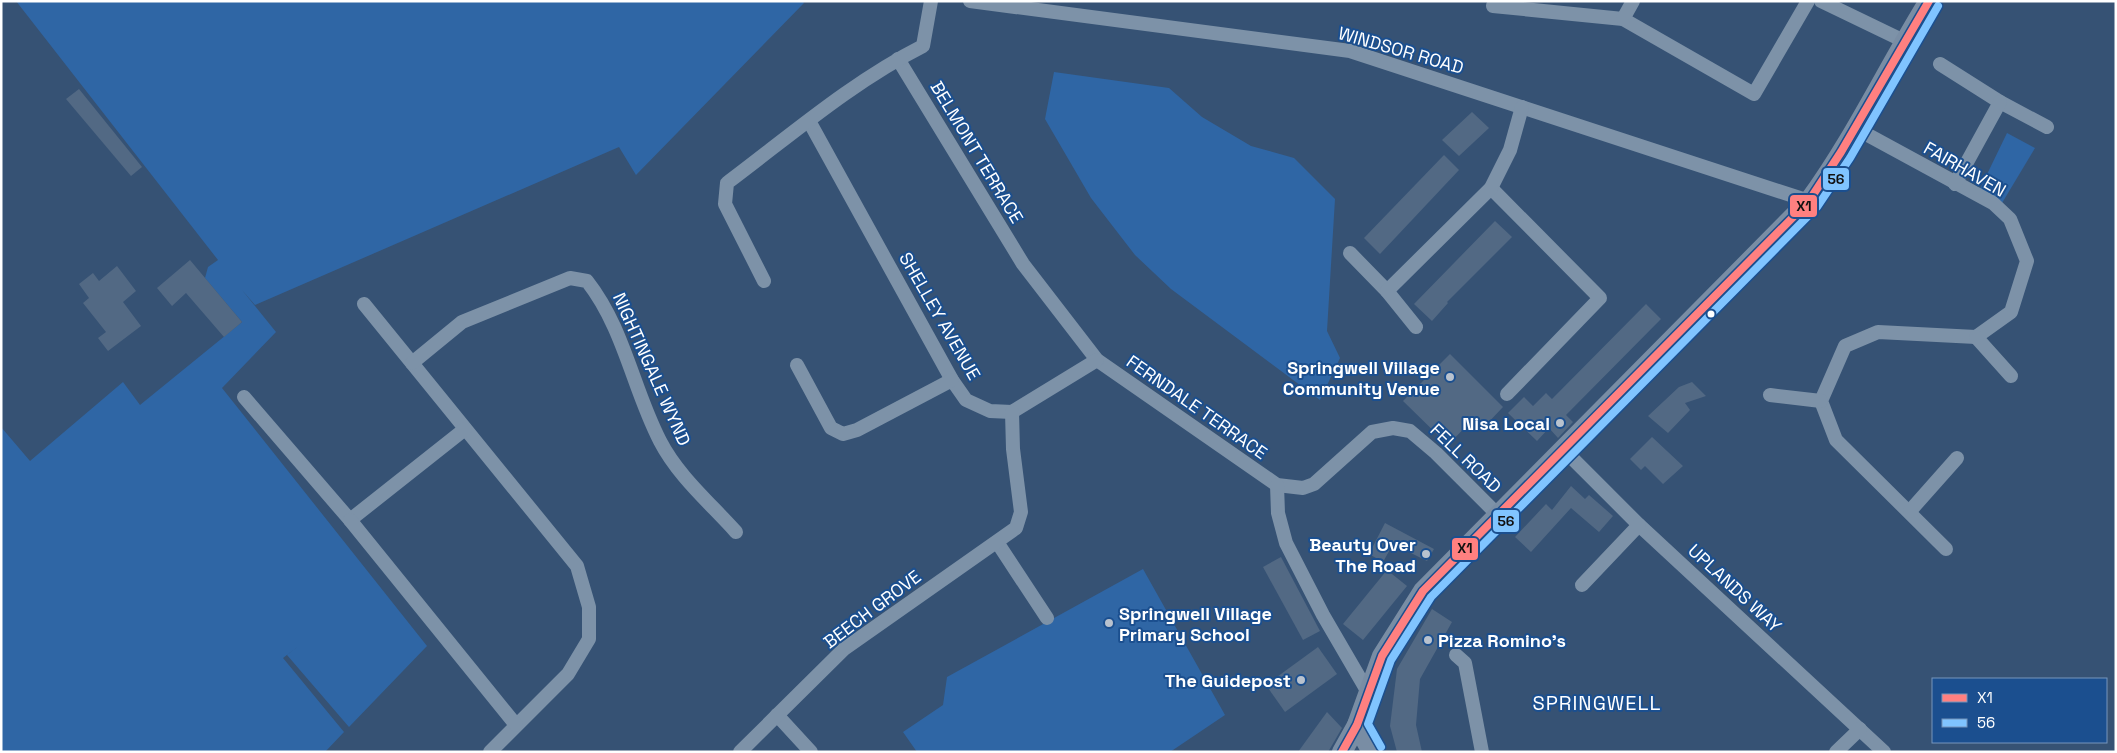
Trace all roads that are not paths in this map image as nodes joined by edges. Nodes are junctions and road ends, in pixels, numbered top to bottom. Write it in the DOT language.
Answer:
graph roads {
  1 [pos="931,1"];
  2 [pos="970,1"];
  3 [pos="1633,1"];
  4 [pos="1808,1"];
  5 [pos="1820,1"];
  6 [pos="1930,1"];
  7 [pos="1493,6"];
  8 [pos="1623,19"];
  9 [pos="1904,41"];
  10 [pos="898,59"];
  11 [pos="1940,64"];
  12 [pos="2000,102"];
  13 [pos="1522,107"];
  14 [pos="809,121"];
  15 [pos="2047,127"];
  16 [pos="1855,128"];
  17 [pos="1955,184"];
  18 [pos="1491,188"];
  19 [pos="1810,201"];
  20 [pos="1350,253"];
  21 [pos="764,281"];
  22 [pos="1387,290"];
  23 [pos="364,304"];
  24 [pos="1416,327"];
  25 [pos="1976,337"];
  26 [pos="1097,360"];
  27 [pos="412,363"];
  28 [pos="797,365"];
  29 [pos="2011,376"];
  30 [pos="952,380"];
  31 [pos="1507,394"];
  32 [pos="1770,395"];
  33 [pos="244,397"];
  34 [pos="1821,400"];
  35 [pos="1012,412"];
  36 [pos="465,429"];
  37 [pos="1564,450"];
  38 [pos="1957,458"];
  39 [pos="1277,485"];
  40 [pos="1910,511"];
  41 [pos="1499,516"];
  42 [pos="350,520"];
  43 [pos="1639,525"];
  44 [pos="736,532"];
  45 [pos="996,542"];
  46 [pos="1946,549"];
  47 [pos="1582,585"];
  48 [pos="1047,618"];
  49 [pos="1456,654"];
  50 [pos="1369,694"];
  51 [pos="777,715"];
  52 [pos="516,725"];
  53 [pos="1357,725"];
  54 [pos="1860,729"];
  55 [pos="490,752"];
  56 [pos="740,752"];
  57 [pos="811,752"];
  58 [pos="1342,752"];
  59 [pos="1372,752"];
  60 [pos="1482,752"];
  61 [pos="1836,752"];
  62 [pos="1884,752"];
  1 -- 10 [label="street"];
  2 -- 13 [label="street, WINDSOR ROAD"];
  3 -- 8 [label="street"];
  4 -- 8 [label="street"];
  5 -- 9 [label="street"];
  6 -- 9 [label="main road"];
  7 -- 8 [label="street"];
  9 -- 16 [label="main road"];
  10 -- 14 [label="street"];
  10 -- 26 [label="street, BELMONT TERRACE"];
  11 -- 12 [label="street"];
  12 -- 15 [label="street"];
  12 -- 17 [label="street"];
  13 -- 18 [label="street"];
  13 -- 19 [label="street, WINDSOR ROAD"];
  14 -- 21 [label="street"];
  14 -- 30 [label="street, SHELLEY AVENUE"];
  16 -- 17 [label="street, FAIRHAVEN"];
  16 -- 19 [label="main road"];
  17 -- 25 [label="street, FAIRHAVEN"];
  18 -- 22 [label="street"];
  18 -- 31 [label="street"];
  19 -- 37 [label="main road"];
  20 -- 22 [label="street"];
  22 -- 24 [label="street"];
  23 -- 27 [label="street"];
  25 -- 29 [label="street"];
  25 -- 34 [label="street"];
  26 -- 35 [label="street"];
  26 -- 39 [label="street, FERNDALE TERRACE"];
  27 -- 36 [label="street"];
  27 -- 44 [label="street, NIGHTINGALE WYND"];
  28 -- 30 [label="street"];
  30 -- 35 [label="street, SHELLEY AVENUE"];
  32 -- 34 [label="street"];
  33 -- 42 [label="street"];
  34 -- 40 [label="street"];
  35 -- 45 [label="street, BEECH GROVE"];
  36 -- 42 [label="street"];
  36 -- 52 [label="street"];
  37 -- 41 [label="main road"];
  37 -- 43 [label="street, UPLANDS WAY"];
  38 -- 40 [label="street"];
  39 -- 41 [label="street, FELL ROAD"];
  39 -- 50 [label="street"];
  40 -- 46 [label="street"];
  41 -- 50 [label="main road"];
  42 -- 52 [label="street"];
  43 -- 47 [label="street"];
  43 -- 54 [label="street, UPLANDS WAY"];
  45 -- 48 [label="street"];
  45 -- 51 [label="street, BEECH GROVE"];
  49 -- 60 [label="street"];
  50 -- 53 [label="main road"];
  51 -- 56 [label="street, BEECH GROVE"];
  51 -- 57 [label="street"];
  52 -- 55 [label="street"];
  53 -- 58 [label="main road"];
  53 -- 59 [label="main road"];
  54 -- 61 [label="street"];
  54 -- 62 [label="street, UPLANDS WAY"];
}
